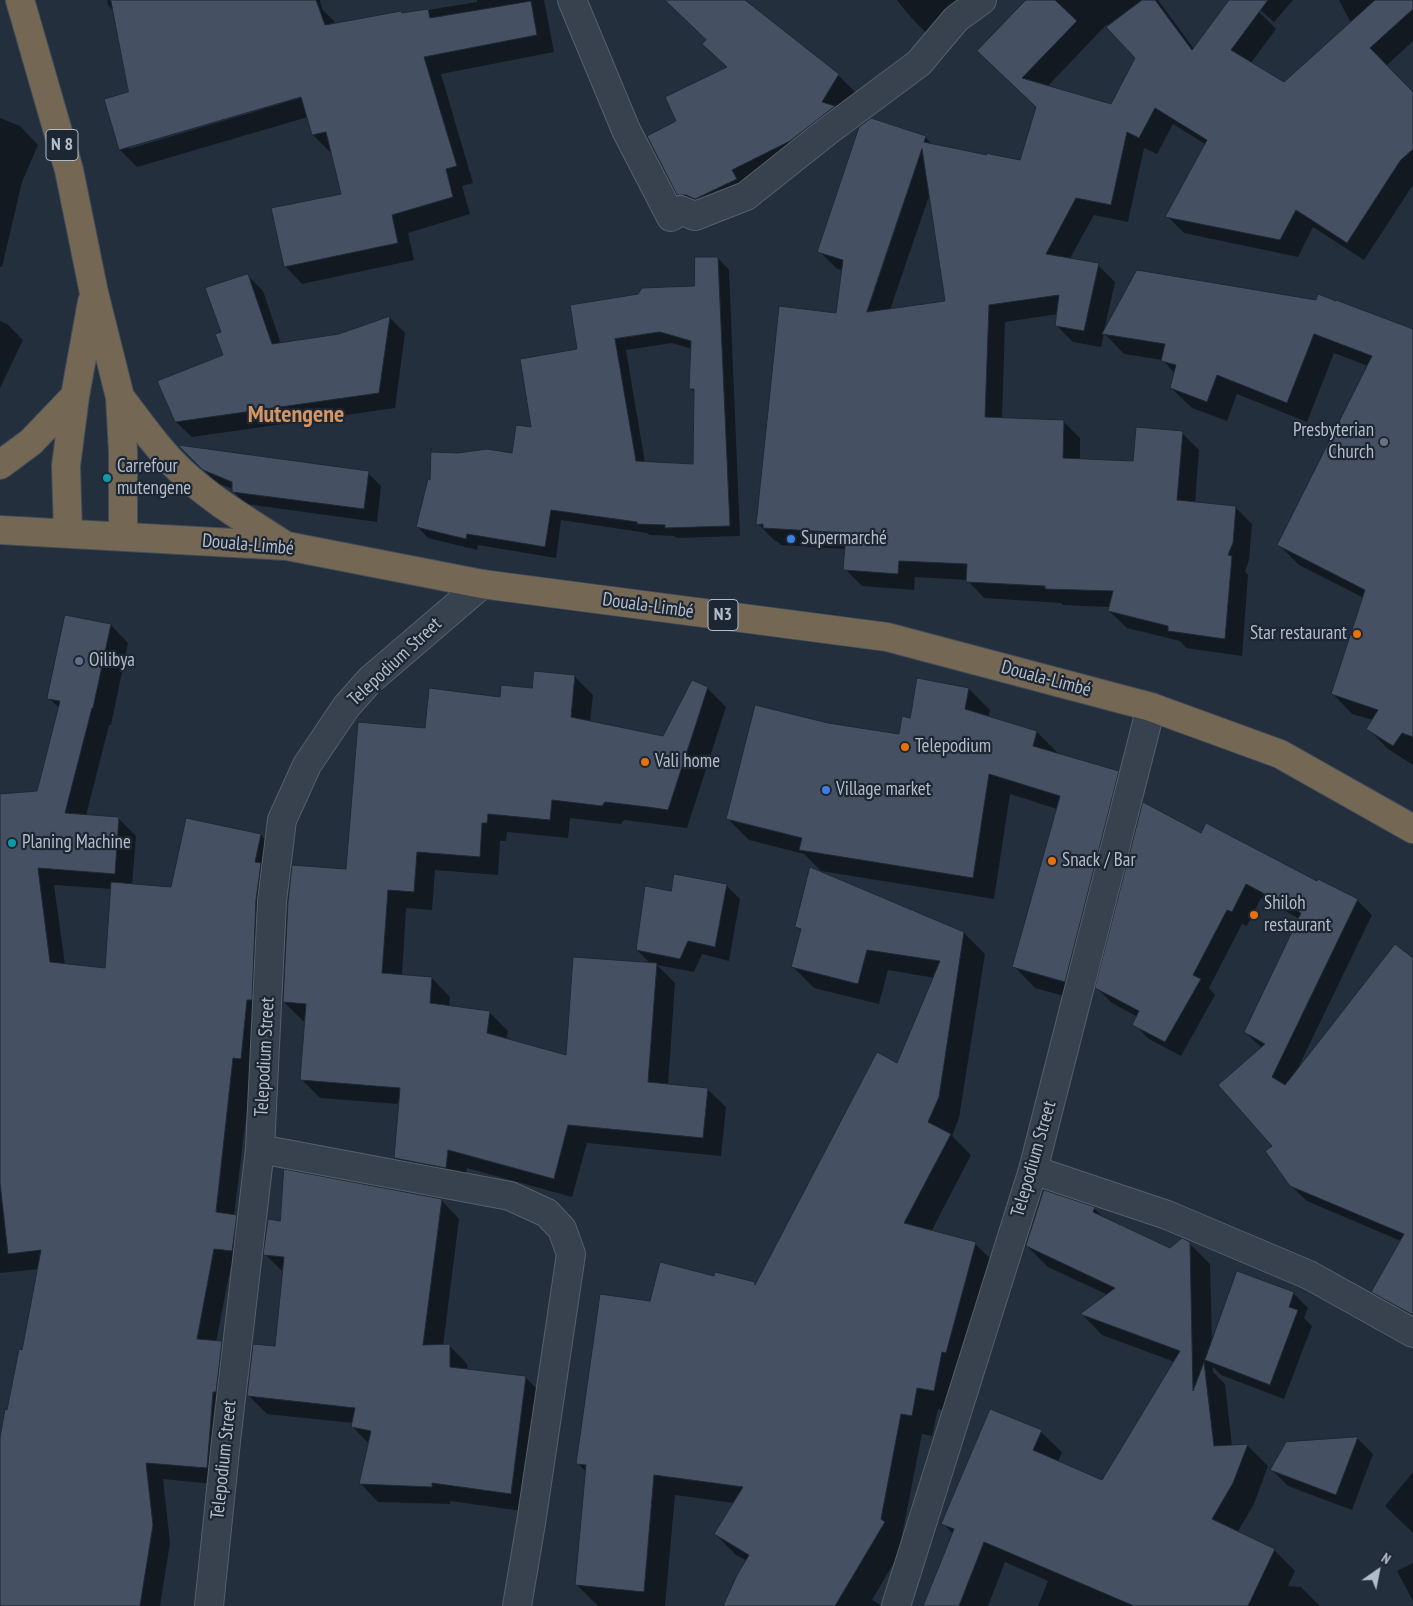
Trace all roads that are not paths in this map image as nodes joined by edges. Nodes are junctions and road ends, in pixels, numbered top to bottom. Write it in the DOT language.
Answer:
graph roads {
  1 [pos="20,0"];
  2 [pos="572,0"];
  3 [pos="982,0"];
  4 [pos="94,293"];
  5 [pos="75,396"];
  6 [pos="120,396"];
  7 [pos="0,465"];
  8 [pos="0,530"];
  9 [pos="68,533"];
  10 [pos="123,536"];
  11 [pos="287,546"];
  12 [pos="482,584"];
  13 [pos="1151,707"];
  14 [pos="1413,828"];
  15 [pos="260,1149"];
  16 [pos="1032,1170"];
  17 [pos="1413,1333"];
  18 [pos="209,1606"];
  19 [pos="517,1606"];
  20 [pos="896,1606"];
  1 -- 4 [label="highway, N 8"];
  2 -- 3 [label="street"];
  4 -- 5 [label="highway, N 8"];
  4 -- 6 [label="highway, N 8"];
  5 -- 7 [label="highway"];
  5 -- 9 [label="highway, N 8"];
  6 -- 10 [label="highway, N 8"];
  6 -- 11 [label="highway"];
  8 -- 9 [label="highway, Douala-Limbé / N3"];
  9 -- 10 [label="highway, Douala-Limbé / N3"];
  10 -- 11 [label="highway, Douala-Limbé / N3"];
  11 -- 12 [label="highway, Douala-Limbé / N3"];
  12 -- 13 [label="highway, Douala-Limbé / N3"];
  12 -- 15 [label="street, Telepodium Street"];
  13 -- 14 [label="highway, Douala-Limbé / N3"];
  13 -- 16 [label="street, Telepodium Street"];
  15 -- 18 [label="street, Telepodium Street"];
  15 -- 19 [label="street"];
  16 -- 17 [label="street"];
  16 -- 20 [label="street, Telepodium Street"];
}
